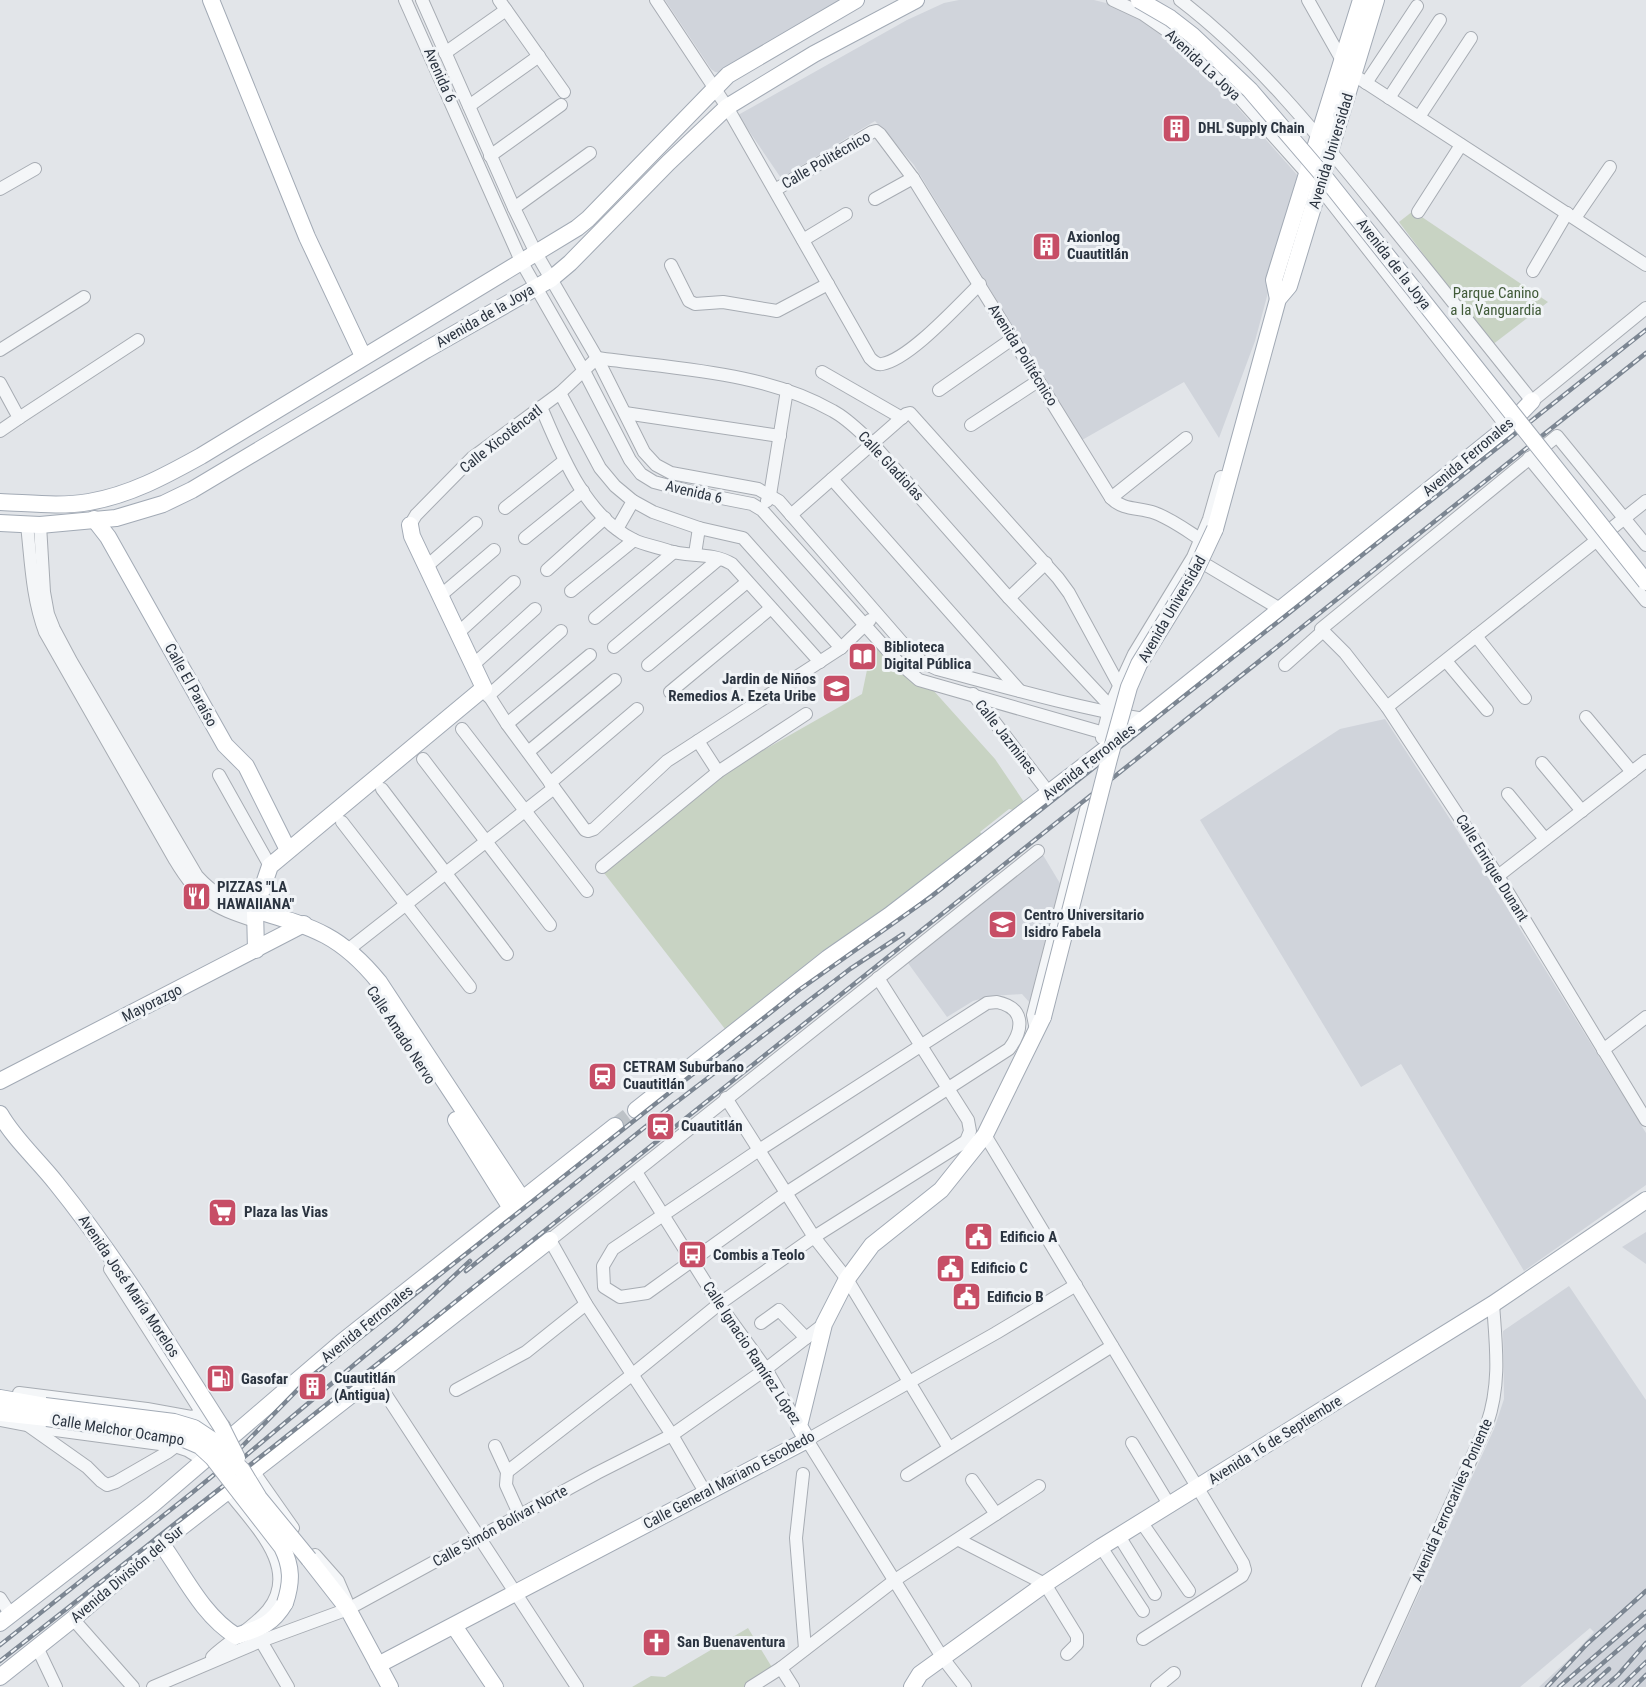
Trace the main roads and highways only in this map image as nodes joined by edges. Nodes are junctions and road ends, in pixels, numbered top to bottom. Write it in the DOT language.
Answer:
graph roads {
  1 [pos="211,0"];
  2 [pos="856,0"];
  3 [pos="916,0"];
  4 [pos="1139,0"];
  5 [pos="1161,0"];
  6 [pos="1361,0"];
  7 [pos="1376,0"];
  8 [pos="800,33"];
  9 [pos="814,54"];
  10 [pos="1354,73"];
  11 [pos="1278,299"];
  12 [pos="360,358"];
  13 [pos="377,379"];
  14 [pos="1532,401"];
  15 [pos="0,501"];
  16 [pos="94,519"];
  17 [pos="0,523"];
  18 [pos="410,525"];
  19 [pos="1646,564"];
  20 [pos="1646,582"];
  21 [pos="1104,756"];
  22 [pos="288,850"];
  23 [pos="255,915"];
  24 [pos="297,928"];
  25 [pos="256,950"];
  26 [pos="399,1021"];
  27 [pos="0,1081"];
  28 [pos="636,1110"];
  29 [pos="2,1122"];
  30 [pos="615,1126"];
  31 [pos="1646,1200"];
  32 [pos="517,1204"];
  33 [pos="550,1240"];
  34 [pos="0,1398"];
  35 [pos="46,1412"];
  36 [pos="0,1413"];
  37 [pos="248,1470"];
  38 [pos="161,1543"];
  39 [pos="5,1619"];
  40 [pos="454,1626"];
  41 [pos="378,1665"];
  42 [pos="0,1677"];
  43 [pos="916,1681"];
  44 [pos="390,1687"];
  45 [pos="495,1687"];
  1 -- 12 [label="main road"];
  2 -- 8 [label="main road, Avenida de la Joya"];
  3 -- 9 [label="main road, Avenida de la Joya"];
  4 -- 20 [label="main road, Avenida de la Joya, bridge"];
  5 -- 19 [label="main road, Avenida de la Joya"];
  6 -- 10 [label="main road, Avenida Universidad"];
  7 -- 10 [label="main road, Avenida Universidad"];
  8 -- 9 [label="main road"];
  8 -- 12 [label="main road, Avenida de la Joya"];
  9 -- 13 [label="main road, Avenida de la Joya"];
  10 -- 11 [label="main road, Avenida Universidad"];
  10 -- 11 [label="main road, Avenida Universidad"];
  11 -- 21 [label="main road, Avenida Universidad, bridge"];
  12 -- 13 [label="main road"];
  12 -- 15 [label="main road, Avenida de la Joya"];
  13 -- 16 [label="main road, Avenida de la Joya"];
  14 -- 21 [label="main road, Avenida Ferronales"];
  16 -- 17 [label="main road, Avenida de la Joya"];
  16 -- 22 [label="main road, Calle El Paraíso"];
  18 -- 22 [label="main road"];
  21 -- 28 [label="main road, Avenida Ferronales"];
  21 -- 40 [label="main road, Calle General Mariano Escobedo, bridge"];
  22 -- 23 [label="main road"];
  23 -- 24 [label="main road, Calle Amado Nervo"];
  23 -- 25 [label="main road"];
  24 -- 25 [label="main road, Mayorazgo"];
  24 -- 26 [label="main road, Calle Amado Nervo"];
  24 -- 26 [label="main road, Calle Amado Nervo"];
  25 -- 27 [label="main road, Mayorazgo"];
  26 -- 32 [label="main road, Calle Amado Nervo"];
  29 -- 37 [label="main road, Avenida José María Morelos, bridge"];
  30 -- 32 [label="main road, Avenida Ferronales"];
  31 -- 43 [label="main road, Avenida 16 de Septiembre"];
  32 -- 39 [label="main road, Avenida Ferronales"];
  33 -- 37 [label="main road"];
  34 -- 35 [label="main road, Calle Melchor Ocampo"];
  35 -- 36 [label="main road, Calle Melchor Ocampo"];
  35 -- 37 [label="main road, Calle Melchor Ocampo, bridge"];
  35 -- 38 [label="main road, Calle Melchor Ocampo, bridge"];
  37 -- 38 [label="main road, Avenida División del Sur"];
  37 -- 41 [label="main road, Calle Melchor Ocampo, bridge"];
  38 -- 42 [label="main road, Avenida División del Sur"];
  40 -- 41 [label="main road, Calle General Mariano Escobedo"];
  40 -- 45 [label="main road"];
  41 -- 44 [label="main road, Calle Melchor Ocampo"];
}
